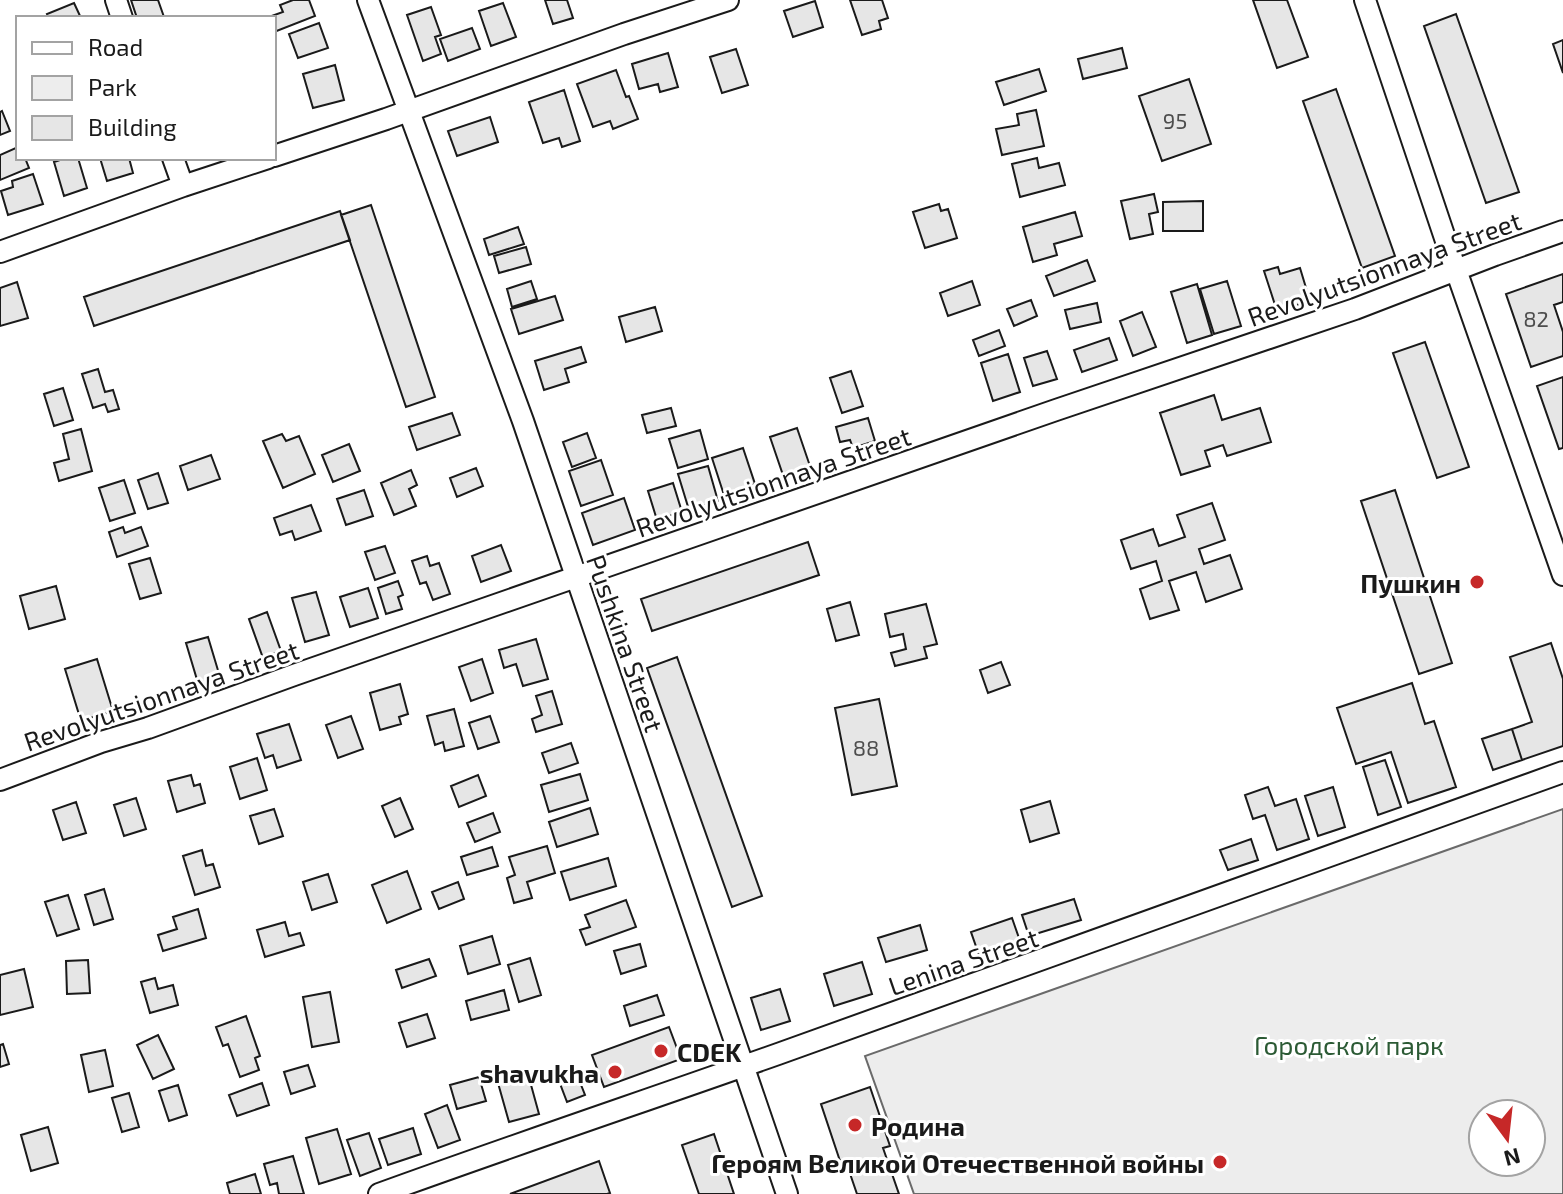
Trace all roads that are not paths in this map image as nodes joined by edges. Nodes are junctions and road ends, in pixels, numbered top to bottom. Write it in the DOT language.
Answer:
graph roads {
  1 [pos="368,0"];
  2 [pos="728,0"];
  3 [pos="1365,0"];
  4 [pos="409,110"];
  5 [pos="276,155"];
  6 [pos="174,160"];
  7 [pos="262,160"];
  8 [pos="183,186"];
  9 [pos="1563,231"];
  10 [pos="0,252"];
  11 [pos="1457,270"];
  12 [pos="1563,575"];
  13 [pos="577,577"];
  14 [pos="1563,772"];
  15 [pos="0,780"];
  16 [pos="744,1066"];
  17 [pos="379,1194"];
  18 [pos="787,1194"];
  1 -- 4 [label="street, Pushkina Street"];
  2 -- 4 [label="street"];
  3 -- 11 [label="street"];
  4 -- 5 [label="street"];
  4 -- 13 [label="street, Pushkina Street"];
  6 -- 8 [label="street"];
  7 -- 8 [label="street"];
  8 -- 10 [label="street"];
  9 -- 11 [label="street, Revolyutsionnaya Street"];
  11 -- 12 [label="street"];
  11 -- 13 [label="street, Revolyutsionnaya Street"];
  13 -- 15 [label="street, Revolyutsionnaya Street"];
  13 -- 16 [label="street, Pushkina Street"];
  14 -- 16 [label="street, Lenina Street"];
  16 -- 17 [label="street, Lenina Street"];
  16 -- 18 [label="street, Pushkina Street"];
}
